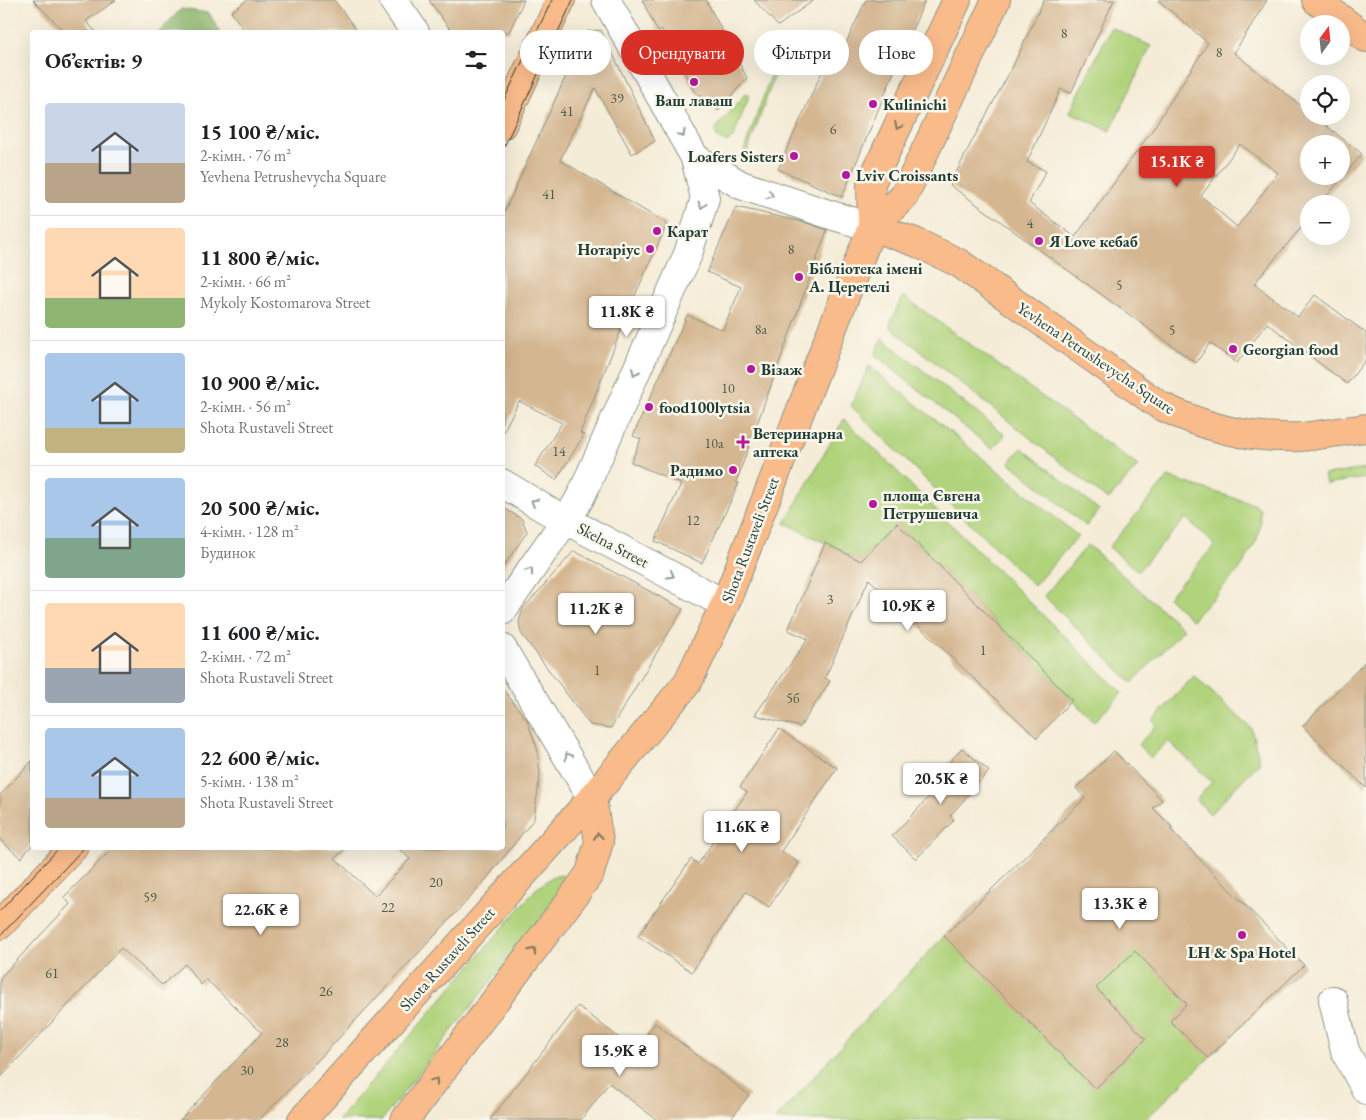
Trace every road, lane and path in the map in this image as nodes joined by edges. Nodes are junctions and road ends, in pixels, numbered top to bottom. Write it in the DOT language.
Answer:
graph roads {
  1 [pos="393,0"];
  2 [pos="561,0"];
  3 [pos="606,0"];
  4 [pos="957,0"];
  5 [pos="996,0"];
  6 [pos="1316,0"];
  7 [pos="414,30"];
  8 [pos="1366,38"];
  9 [pos="505,119"];
  10 [pos="695,158"];
  11 [pos="872,227"];
  12 [pos="1366,428"];
  13 [pos="505,485"];
  14 [pos="566,520"];
  15 [pos="725,604"];
  16 [pos="505,607"];
  17 [pos="505,653"];
  18 [pos="592,798"];
  19 [pos="71,850"];
  20 [pos="0,925"];
  21 [pos="1333,1000"];
  22 [pos="1366,1090"];
  23 [pos="302,1120"];
  24 [pos="406,1120"];
  1 -- 7 [label="street"];
  2 -- 9 [label="main road"];
  3 -- 10 [label="street, one-way"];
  4 -- 11 [label="main road, Shota Rustaveli Street, one-way"];
  5 -- 11 [label="main road, Shota Rustaveli Street"];
  6 -- 8 [label="main road"];
  10 -- 11 [label="street, one-way"];
  10 -- 14 [label="street, one-way"];
  11 -- 12 [label="main road, Yevhena Petrushevycha Square"];
  11 -- 15 [label="main road, Shota Rustaveli Street"];
  14 -- 13 [label="street, Skelna Street, one-way"];
  14 -- 15 [label="street, Skelna Street, one-way"];
  16 -- 14 [label="street, one-way"];
  15 -- 18 [label="main road, Shota Rustaveli Street"];
  18 -- 17 [label="street, one-way"];
  18 -- 23 [label="main road, Shota Rustaveli Street"];
  24 -- 18 [label="main road, one-way"];
  19 -- 20 [label="main road"];
  21 -- 22 [label="street"];
}
